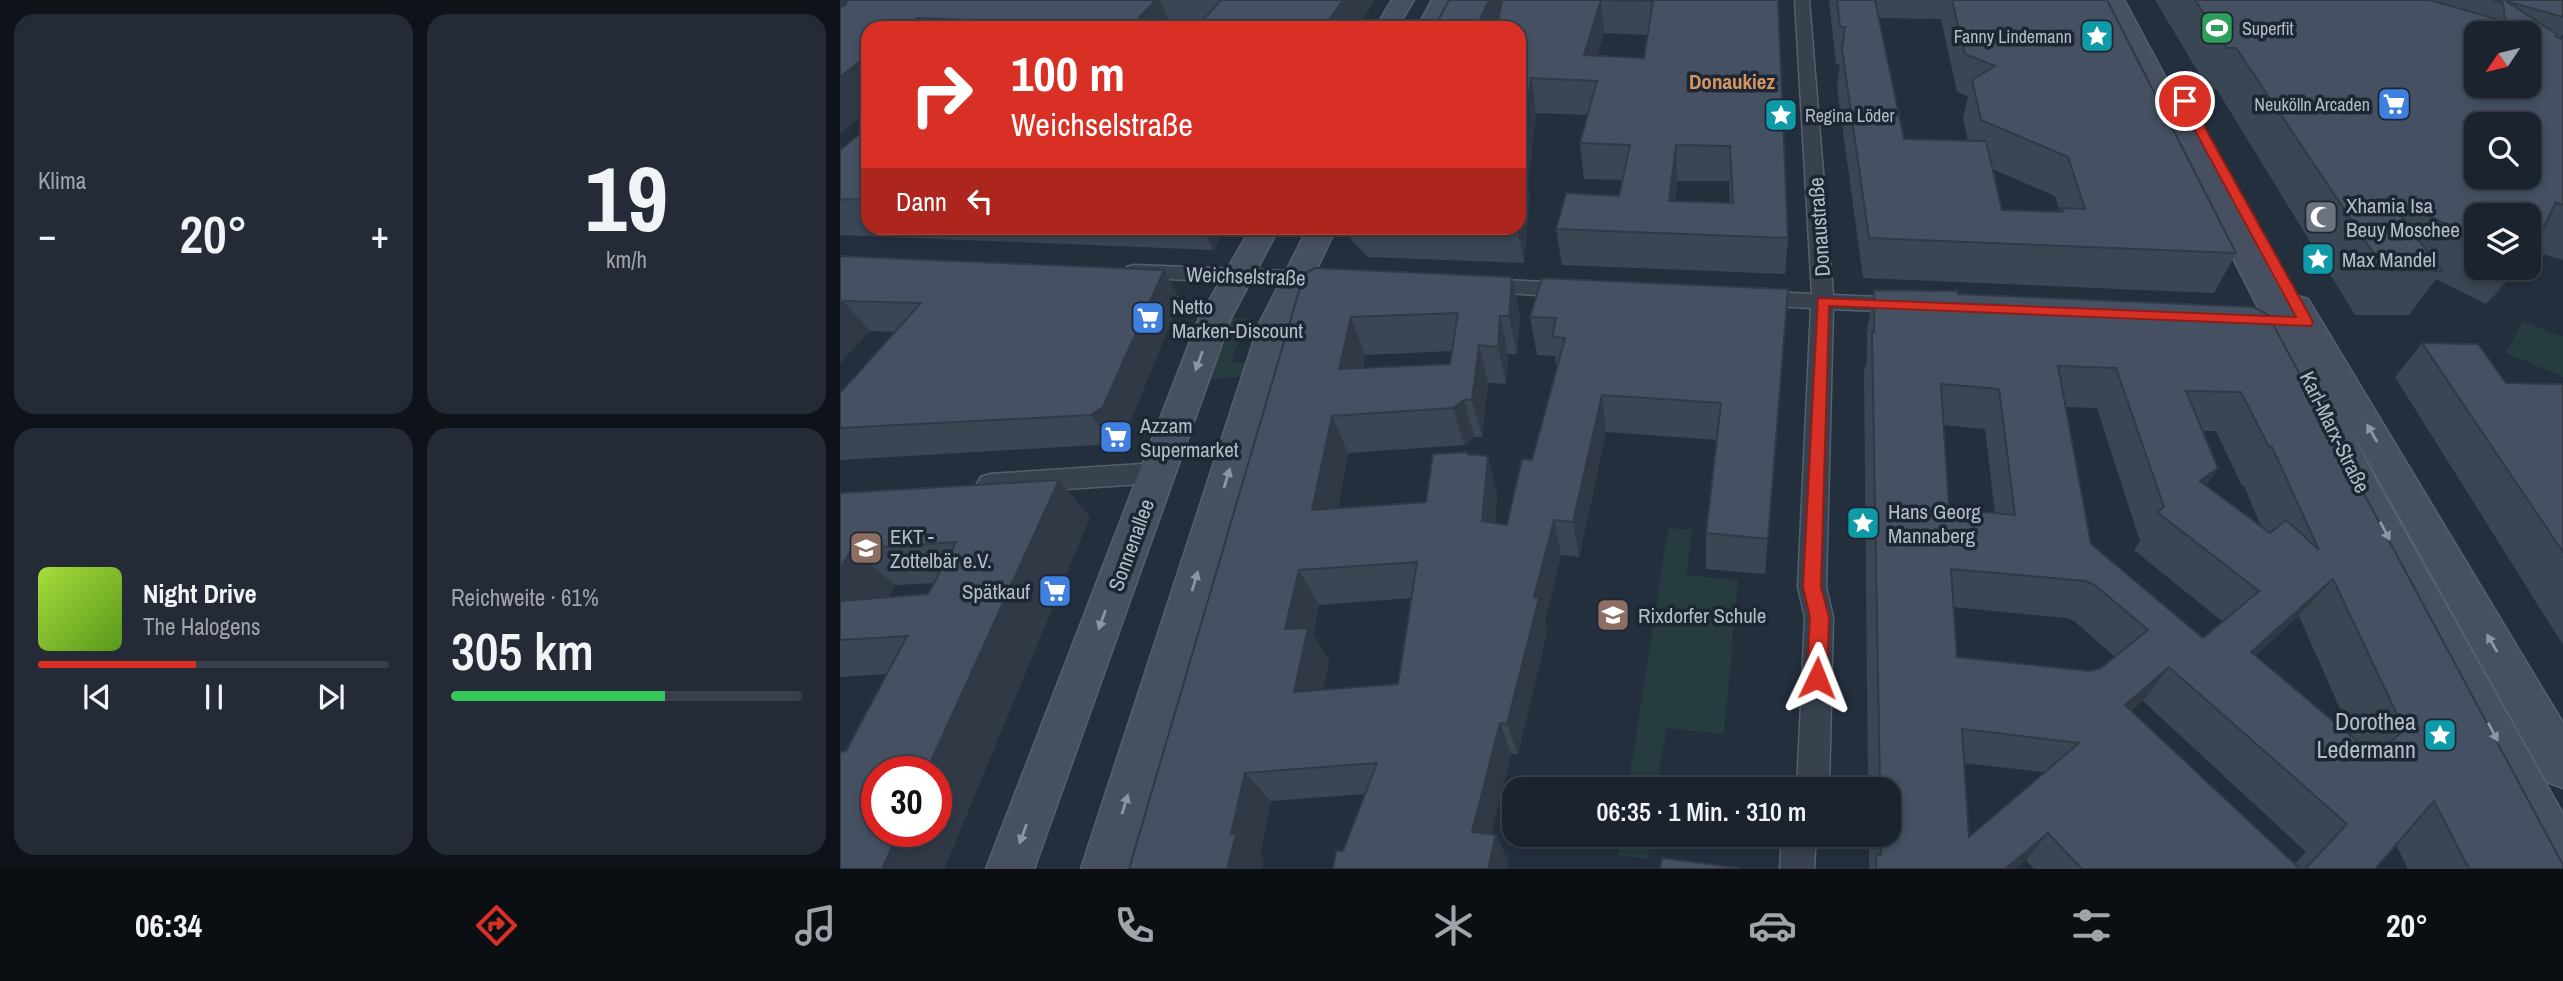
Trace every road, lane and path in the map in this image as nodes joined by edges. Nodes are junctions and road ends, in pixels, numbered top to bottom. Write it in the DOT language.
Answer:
graph roads {
  1 [pos="1404,0"];
  2 [pos="1443,0"];
  3 [pos="1802,0"];
  4 [pos="2113,0"];
  5 [pos="2136,0"];
  6 [pos="1390,21"];
  7 [pos="1432,21"];
  8 [pos="1261,235"];
  9 [pos="1318,235"];
  10 [pos="1107,271"];
  11 [pos="1236,276"];
  12 [pos="1295,278"];
  13 [pos="1339,280"];
  14 [pos="1465,286"];
  15 [pos="1591,291"];
  16 [pos="1738,297"];
  17 [pos="1822,301"];
  18 [pos="1922,306"];
  19 [pos="2282,321"];
  20 [pos="1157,473"];
  21 [pos="972,485"];
  22 [pos="2563,766"];
  23 [pos="1813,777"];
  24 [pos="1799,847"];
  25 [pos="2563,862"];
  26 [pos="1010,869"];
  27 [pos="1105,869"];
  28 [pos="1797,869"];
  1 -- 6 [label="main road"];
  2 -- 7 [label="main road"];
  3 -- 17 [label="street, Donaustraße"];
  4 -- 19 [label="main road, Karl-Marx-Straße"];
  5 -- 19 [label="main road, Karl-Marx-Straße"];
  8 -- 11 [label="main road, Sonnenallee"];
  9 -- 12 [label="main road"];
  10 -- 11 [label="street, Weichselstraße"];
  11 -- 12 [label="street, Weichselstraße"];
  11 -- 20 [label="main road, Sonnenallee, one-way"];
  12 -- 13 [label="street, Weichselstraße"];
  27 -- 12 [label="main road, one-way"];
  14 -- 15 [label="street"];
  16 -- 17 [label="street"];
  17 -- 18 [label="street"];
  17 -- 23 [label="street, Donaustraße"];
  22 -- 19 [label="main road, Karl-Marx-Straße, one-way"];
  19 -- 25 [label="main road, Karl-Marx-Straße, one-way"];
  20 -- 21 [label="street"];
  20 -- 26 [label="main road, Sonnenallee, one-way"];
  24 -- 28 [label="street"];
}
